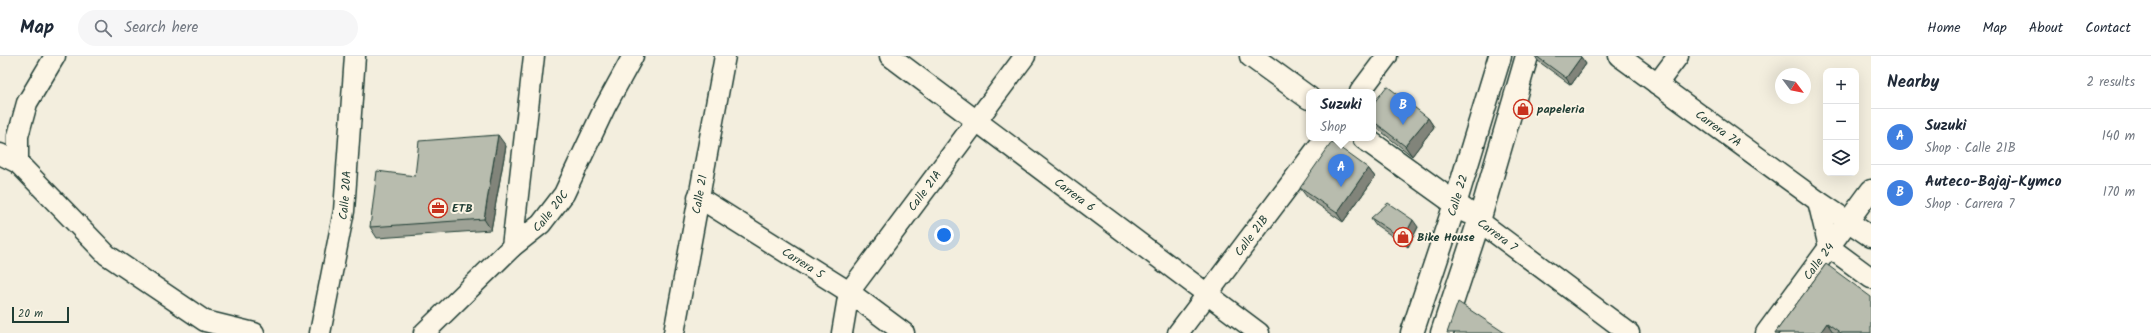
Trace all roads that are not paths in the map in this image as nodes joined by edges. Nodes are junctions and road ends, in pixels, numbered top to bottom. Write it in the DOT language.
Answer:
graph roads {
  1 [pos="54,56"];
  2 [pos="356,56"];
  3 [pos="534,56"];
  4 [pos="633,56"];
  5 [pos="725,56"];
  6 [pos="890,56"];
  7 [pos="1025,56"];
  8 [pos="1251,56"];
  9 [pos="1387,56"];
  10 [pos="1500,56"];
  11 [pos="1527,56"];
  12 [pos="1619,56"];
  13 [pos="1678,56"];
  14 [pos="1657,84"];
  15 [pos="1362,89"];
  16 [pos="1306,96"];
  17 [pos="976,121"];
  18 [pos="1323,141"];
  19 [pos="1368,141"];
  20 [pos="0,154"];
  21 [pos="18,163"];
  22 [pos="1871,190"];
  23 [pos="698,197"];
  24 [pos="1818,201"];
  25 [pos="1455,204"];
  26 [pos="1479,221"];
  27 [pos="1849,221"];
  28 [pos="1871,237"];
  29 [pos="512,247"];
  30 [pos="1829,247"];
  31 [pos="1871,278"];
  32 [pos="849,292"];
  33 [pos="1208,294"];
  34 [pos="254,333"];
  35 [pos="320,333"];
  36 [pos="424,333"];
  37 [pos="674,333"];
  38 [pos="842,333"];
  39 [pos="904,333"];
  40 [pos="1178,333"];
  41 [pos="1259,333"];
  42 [pos="1412,333"];
  43 [pos="1442,333"];
  44 [pos="1629,333"];
  45 [pos="1766,333"];
  1 -- 21 [label="street"];
  2 -- 35 [label="street, Calle 20A"];
  3 -- 29 [label="street"];
  4 -- 29 [label="street, Calle 20C"];
  5 -- 23 [label="street, Calle 21"];
  6 -- 17 [label="street, Carrera 6"];
  7 -- 17 [label="street, Calle 21A"];
  8 -- 16 [label="main road"];
  9 -- 15 [label="street"];
  10 -- 25 [label="main road, Calle 22"];
  11 -- 26 [label="main road"];
  12 -- 14 [label="street, Carrera 7A"];
  13 -- 14 [label="street"];
  14 -- 24 [label="street, Carrera 7A"];
  17 -- 32 [label="street, Calle 21A"];
  17 -- 33 [label="street, Carrera 6"];
  18 -- 33 [label="street, Calle 21B"];
  19 -- 25 [label="main road, Carrera 7"];
  20 -- 21 [label="street"];
  21 -- 34 [label="street"];
  22 -- 27 [label="street, Calle 24"];
  23 -- 32 [label="street, Carrera 5"];
  23 -- 37 [label="street, Calle 21"];
  24 -- 27 [label="street, Carrera 7A"];
  24 -- 30 [label="street"];
  25 -- 26 [label="main road, Carrera 7"];
  25 -- 42 [label="main road, Calle 22"];
  26 -- 43 [label="main road"];
  26 -- 44 [label="street, Carrera 7"];
  27 -- 28 [label="street, Carrera 7A"];
  27 -- 30 [label="street, Calle 24"];
  29 -- 36 [label="street, Calle 20C"];
  30 -- 31 [label="street"];
  30 -- 45 [label="street, Calle 24"];
  32 -- 38 [label="street, Calle 21A"];
  32 -- 39 [label="street, Carrera 5"];
  33 -- 40 [label="street, Calle 21B"];
  33 -- 41 [label="street, Carrera 6"];
}
